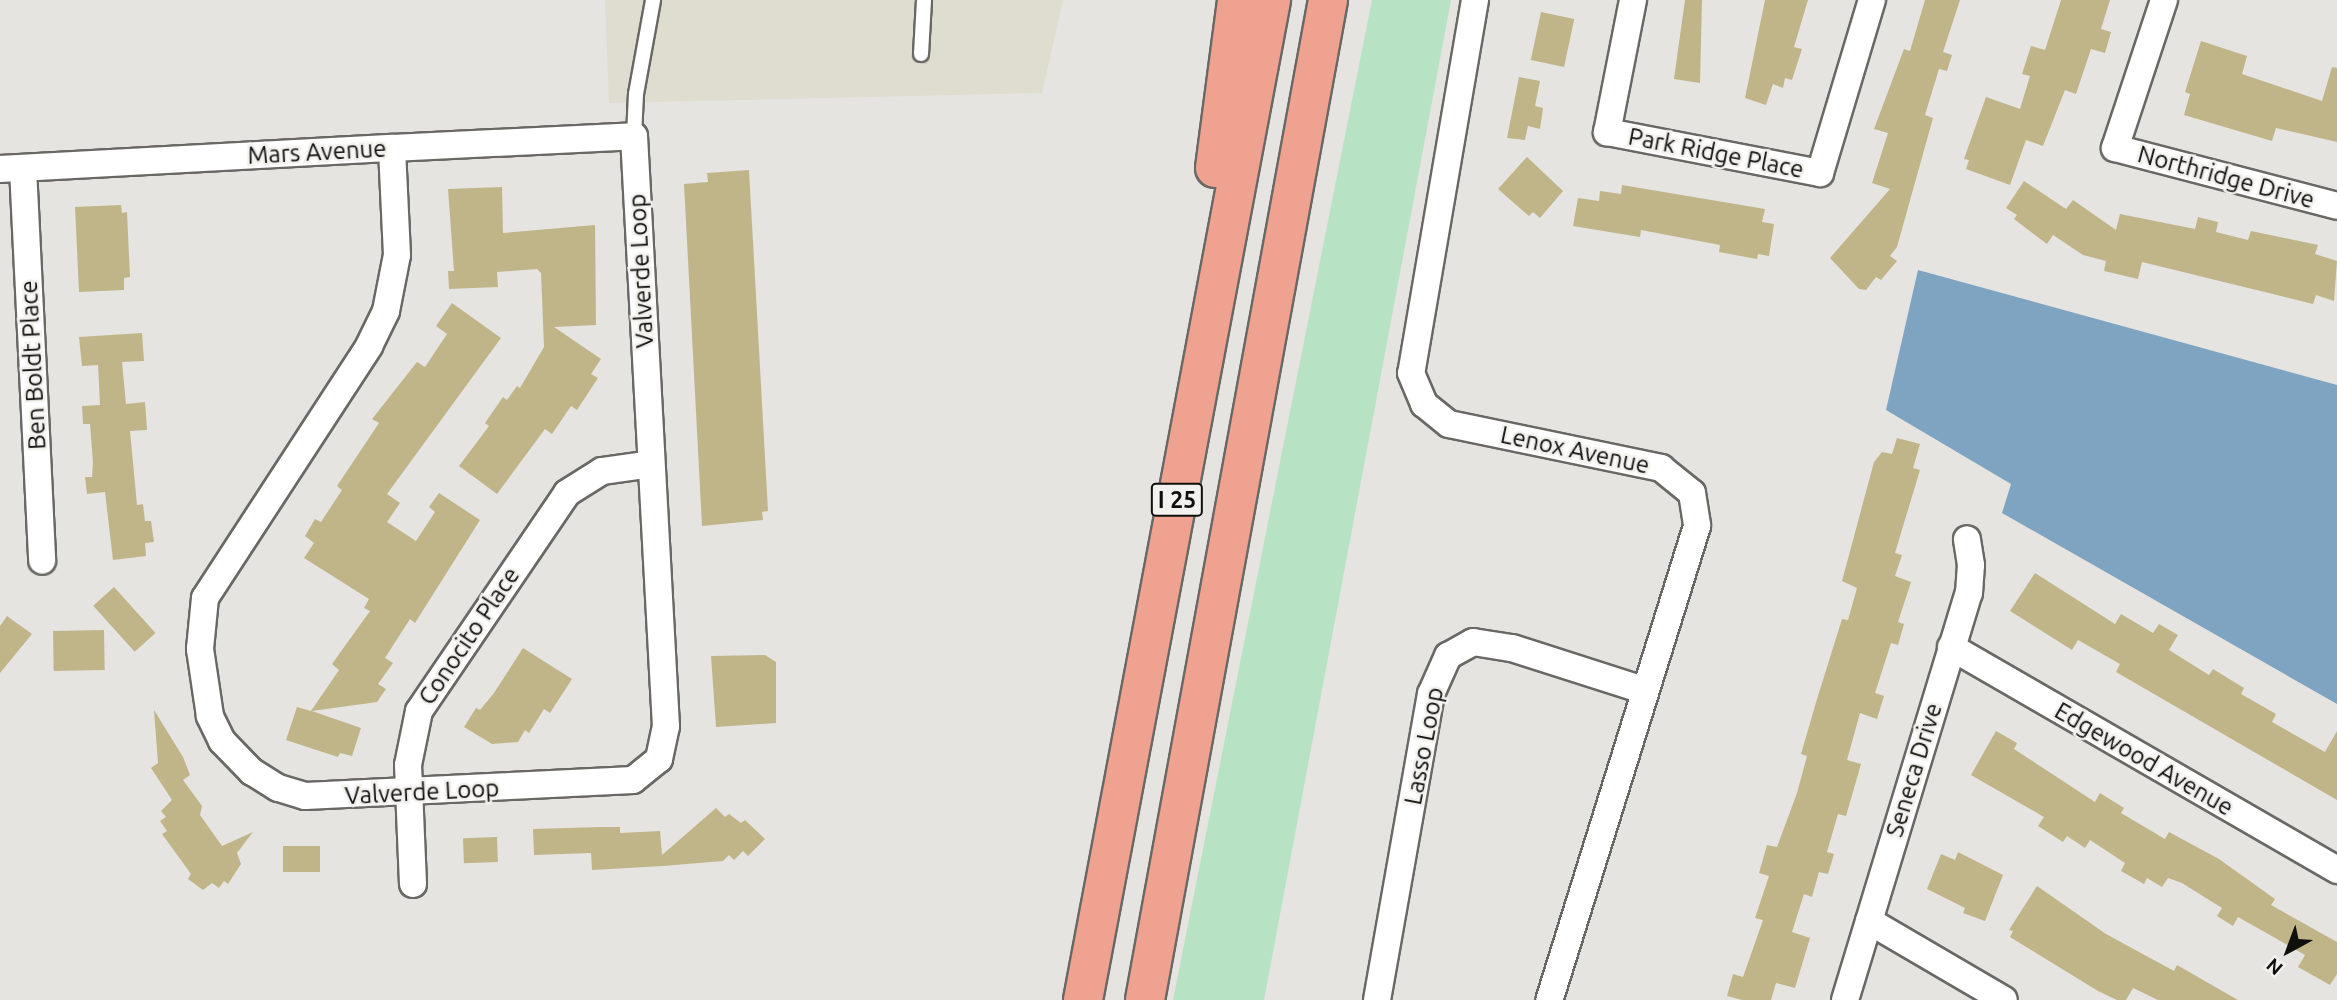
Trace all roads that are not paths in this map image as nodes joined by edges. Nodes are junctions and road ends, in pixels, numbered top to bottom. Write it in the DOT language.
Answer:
graph roads {
  1 [pos="653,0"];
  2 [pos="923,0"];
  3 [pos="1237,0"];
  4 [pos="1270,0"];
  5 [pos="1328,0"];
  6 [pos="1475,0"];
  7 [pos="1633,0"];
  8 [pos="1872,0"];
  9 [pos="2164,0"];
  10 [pos="922,54"];
  11 [pos="634,136"];
  12 [pos="392,148"];
  13 [pos="11,168"];
  14 [pos="2337,206"];
  15 [pos="1196,398"];
  16 [pos="651,464"];
  17 [pos="1967,539"];
  18 [pos="42,561"];
  19 [pos="1951,647"];
  20 [pos="1644,690"];
  21 [pos="408,792"];
  22 [pos="2337,870"];
  23 [pos="413,884"];
  24 [pos="1869,921"];
  25 [pos="1083,1000"];
  26 [pos="1145,1000"];
  27 [pos="1377,1000"];
  28 [pos="1549,1000"];
  29 [pos="1845,1000"];
  30 [pos="2004,1000"];
  1 -- 11 [label="lane"];
  2 -- 10 [label="lane"];
  3 -- 15 [label="highway"];
  4 -- 15 [label="highway, I 25"];
  5 -- 26 [label="highway, I 25"];
  6 -- 20 [label="street, Lenox Avenue"];
  7 -- 8 [label="street, Park Ridge Place"];
  9 -- 14 [label="street, Northridge Drive"];
  11 -- 12 [label="street, Mars Avenue"];
  11 -- 16 [label="street, Valverde Loop"];
  12 -- 13 [label="street, Mars Avenue"];
  12 -- 21 [label="street, Valverde Loop"];
  13 -- 18 [label="street, Ben Boldt Place"];
  15 -- 25 [label="highway, I 25"];
  16 -- 21 [label="street, Conocito Place"];
  16 -- 21 [label="street, Valverde Loop"];
  17 -- 19 [label="street, Seneca Drive"];
  19 -- 22 [label="street, Edgewood Avenue"];
  19 -- 24 [label="street, Seneca Drive"];
  20 -- 27 [label="street, Lasso Loop"];
  20 -- 28 [label="street, Lenox Avenue"];
  21 -- 23 [label="street, Conocito Place"];
  24 -- 29 [label="street, Seneca Drive"];
  24 -- 30 [label="street"];
}
